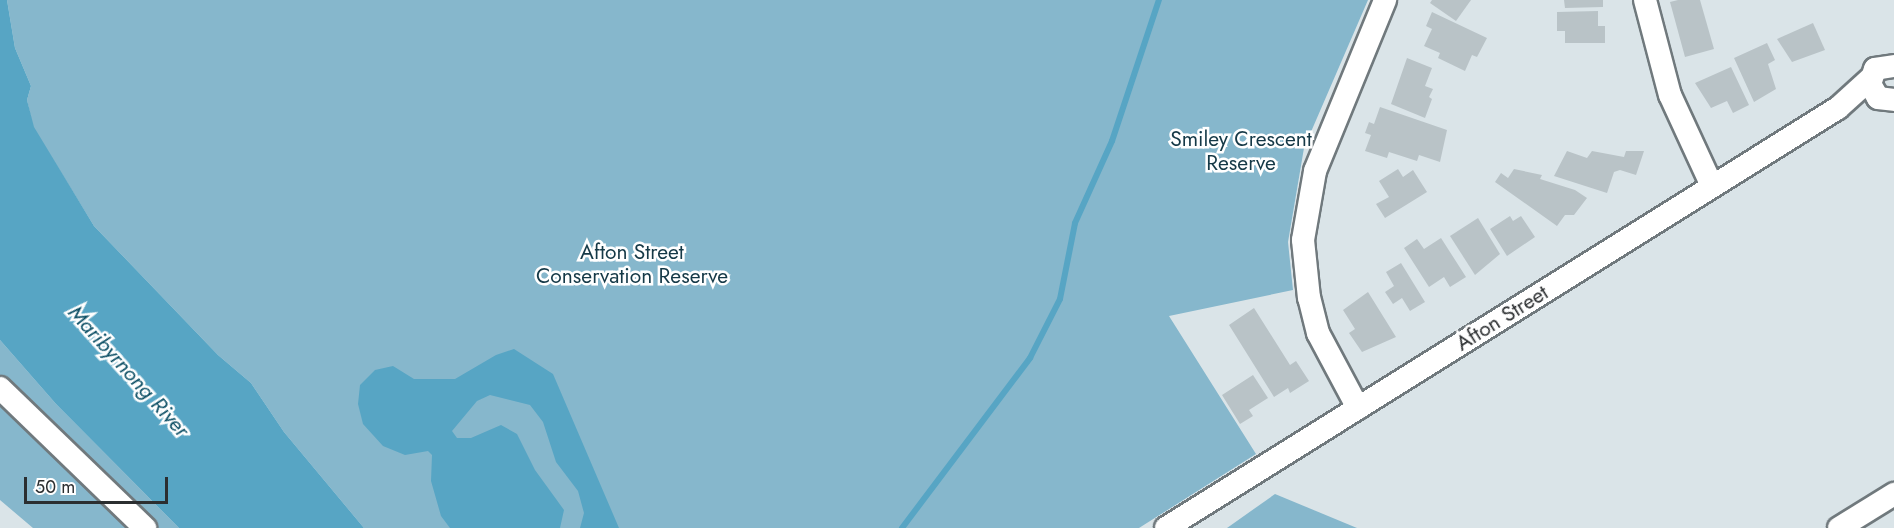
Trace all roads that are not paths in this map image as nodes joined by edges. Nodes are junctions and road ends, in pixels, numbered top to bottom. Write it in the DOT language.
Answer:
graph roads {
  1 [pos="1385,0"];
  2 [pos="1645,0"];
  3 [pos="1893,64"];
  4 [pos="1885,97"];
  5 [pos="1712,186"];
  6 [pos="0,388"];
  7 [pos="1358,408"];
  8 [pos="1894,494"];
  9 [pos="145,528"];
  10 [pos="1166,528"];
  11 [pos="1839,528"];
  1 -- 7 [label="street"];
  2 -- 5 [label="street"];
  3 -- 4 [label="street"];
  4 -- 5 [label="street, Afton Street"];
  5 -- 7 [label="street, Afton Street"];
  6 -- 9 [label="street"];
  7 -- 10 [label="street, Afton Street"];
  8 -- 11 [label="street"];
}
